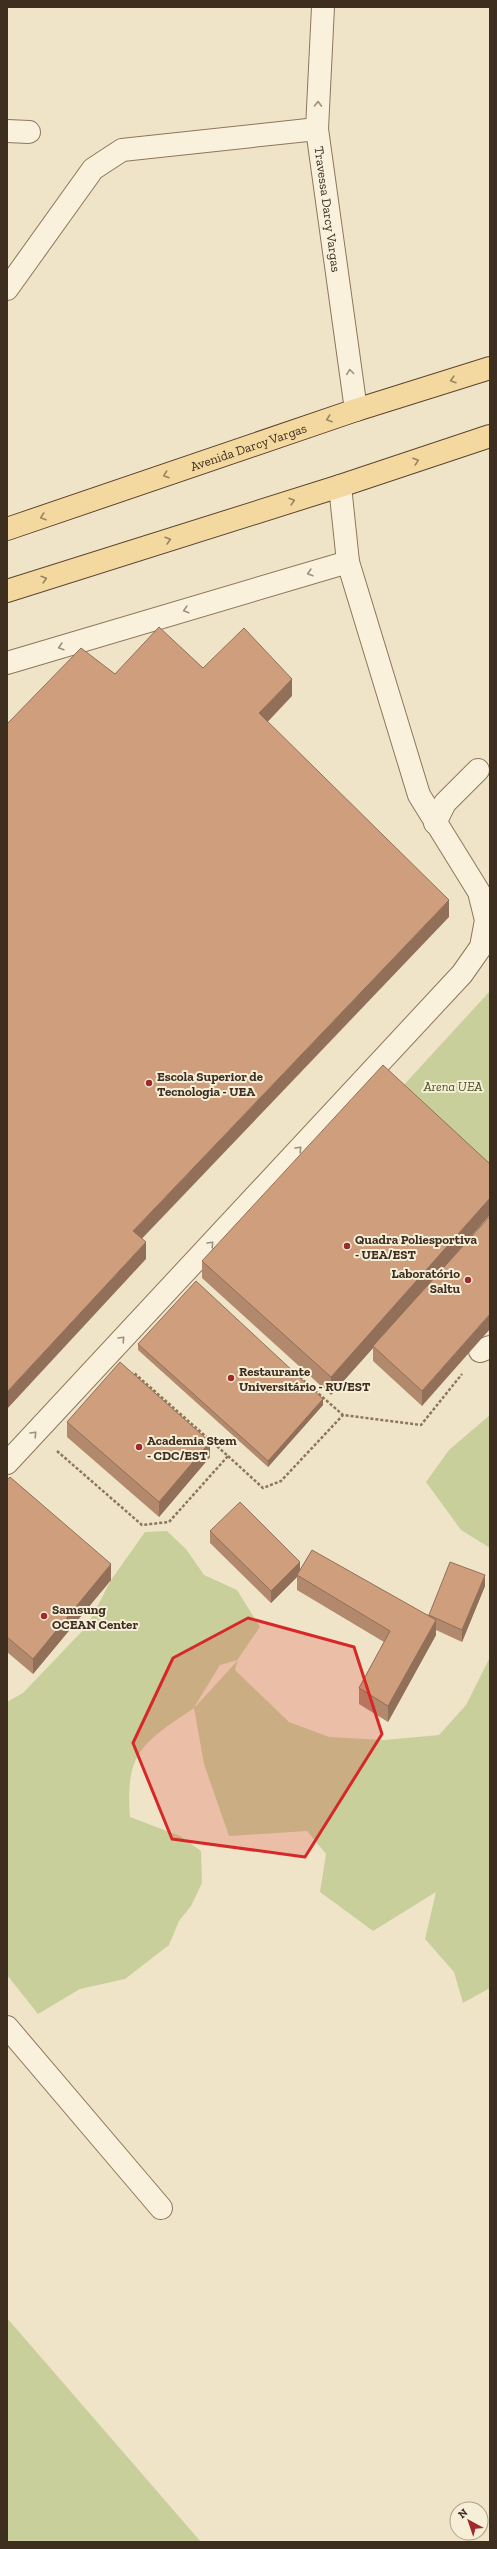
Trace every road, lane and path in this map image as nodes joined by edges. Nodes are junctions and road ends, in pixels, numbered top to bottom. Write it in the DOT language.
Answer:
graph roads {
  1 [pos="323,7"];
  2 [pos="317,129"];
  3 [pos="7,131"];
  4 [pos="29,132"];
  5 [pos="7,289"];
  6 [pos="490,368"];
  7 [pos="356,410"];
  8 [pos="490,436"];
  9 [pos="340,486"];
  10 [pos="7,529"];
  11 [pos="348,562"];
  12 [pos="7,591"];
  13 [pos="7,663"];
  14 [pos="478,770"];
  15 [pos="435,823"];
  16 [pos="488,921"];
  17 [pos="485,1349"];
  18 [pos="111,1352"];
  19 [pos="290,1368"];
  20 [pos="343,1415"];
  21 [pos="35,1433"];
  22 [pos="228,1456"];
  23 [pos="7,1463"];
  24 [pos="7,2026"];
  25 [pos="161,2208"];
  2 -- 1 [label="street, Travessa Darcy Vargas, one-way"];
  2 -- 5 [label="street"];
  7 -- 2 [label="street, Travessa Darcy Vargas, one-way"];
  3 -- 4 [label="street"];
  6 -- 7 [label="main road, Avenida Darcy Vargas, one-way"];
  7 -- 10 [label="main road, Avenida Darcy Vargas, one-way"];
  9 -- 8 [label="main road, one-way"];
  9 -- 11 [label="street"];
  12 -- 9 [label="main road, one-way"];
  11 -- 13 [label="street, one-way"];
  11 -- 15 [label="street"];
  14 -- 15 [label="street"];
  15 -- 16 [label="street"];
  18 -- 16 [label="street, one-way"];
  17 -- 20 [label="path"];
  18 -- 21 [label="street"];
  18 -- 22 [label="path"];
  19 -- 20 [label="path"];
  20 -- 22 [label="path"];
  21 -- 22 [label="path"];
  23 -- 21 [label="street, one-way"];
  24 -- 25 [label="street"];
}
